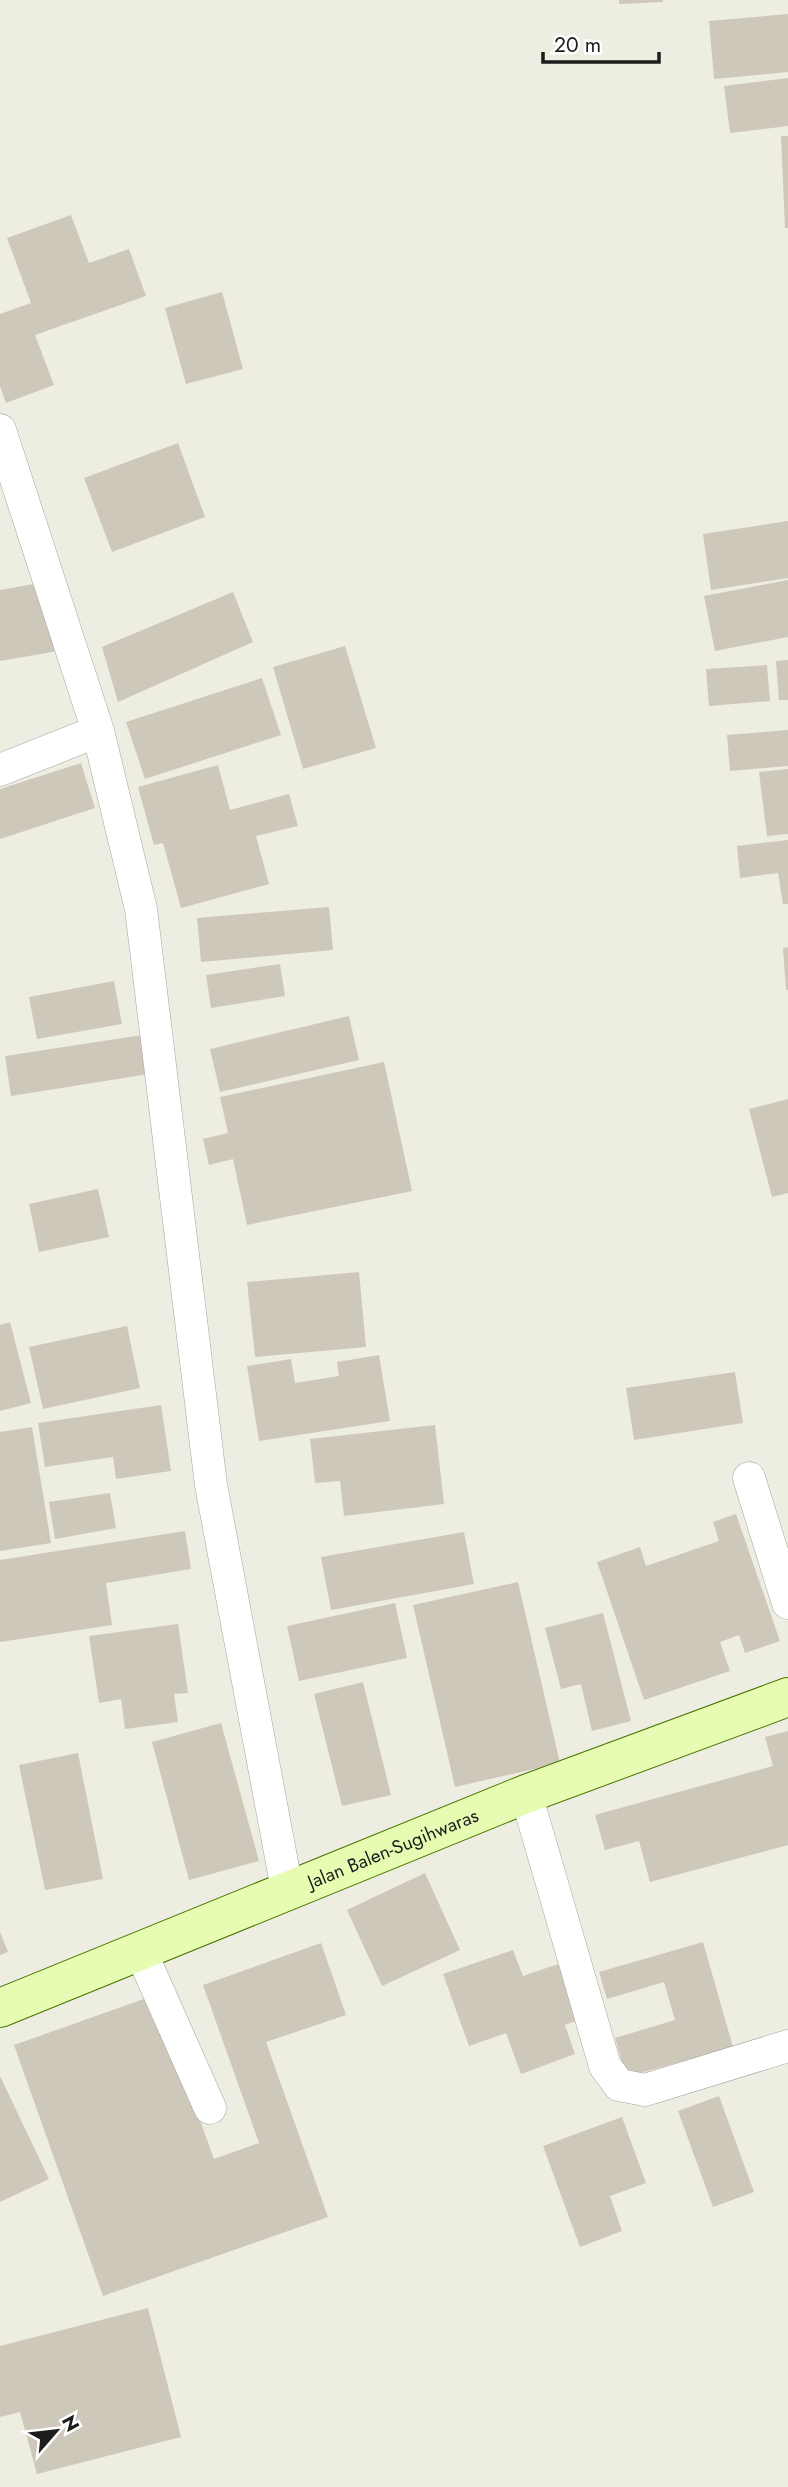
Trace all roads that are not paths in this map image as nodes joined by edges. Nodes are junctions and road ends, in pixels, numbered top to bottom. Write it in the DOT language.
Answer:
graph roads {
  1 [pos="0,430"];
  2 [pos="98,731"];
  3 [pos="0,770"];
  4 [pos="749,1478"];
  5 [pos="788,1603"];
  6 [pos="788,1697"];
  7 [pos="526,1794"];
  8 [pos="287,1889"];
  9 [pos="140,1950"];
  10 [pos="0,2008"];
  11 [pos="788,2046"];
  12 [pos="210,2108"];
  1 -- 2 [label="street"];
  2 -- 3 [label="street"];
  2 -- 8 [label="street"];
  4 -- 5 [label="street"];
  6 -- 7 [label="street, Jalan Balen-Sugihwaras"];
  7 -- 8 [label="street, Jalan Balen-Sugihwaras"];
  7 -- 11 [label="street"];
  8 -- 9 [label="street, Jalan Balen-Sugihwaras"];
  9 -- 10 [label="street, Jalan Balen-Sugihwaras"];
  9 -- 12 [label="street"];
}
